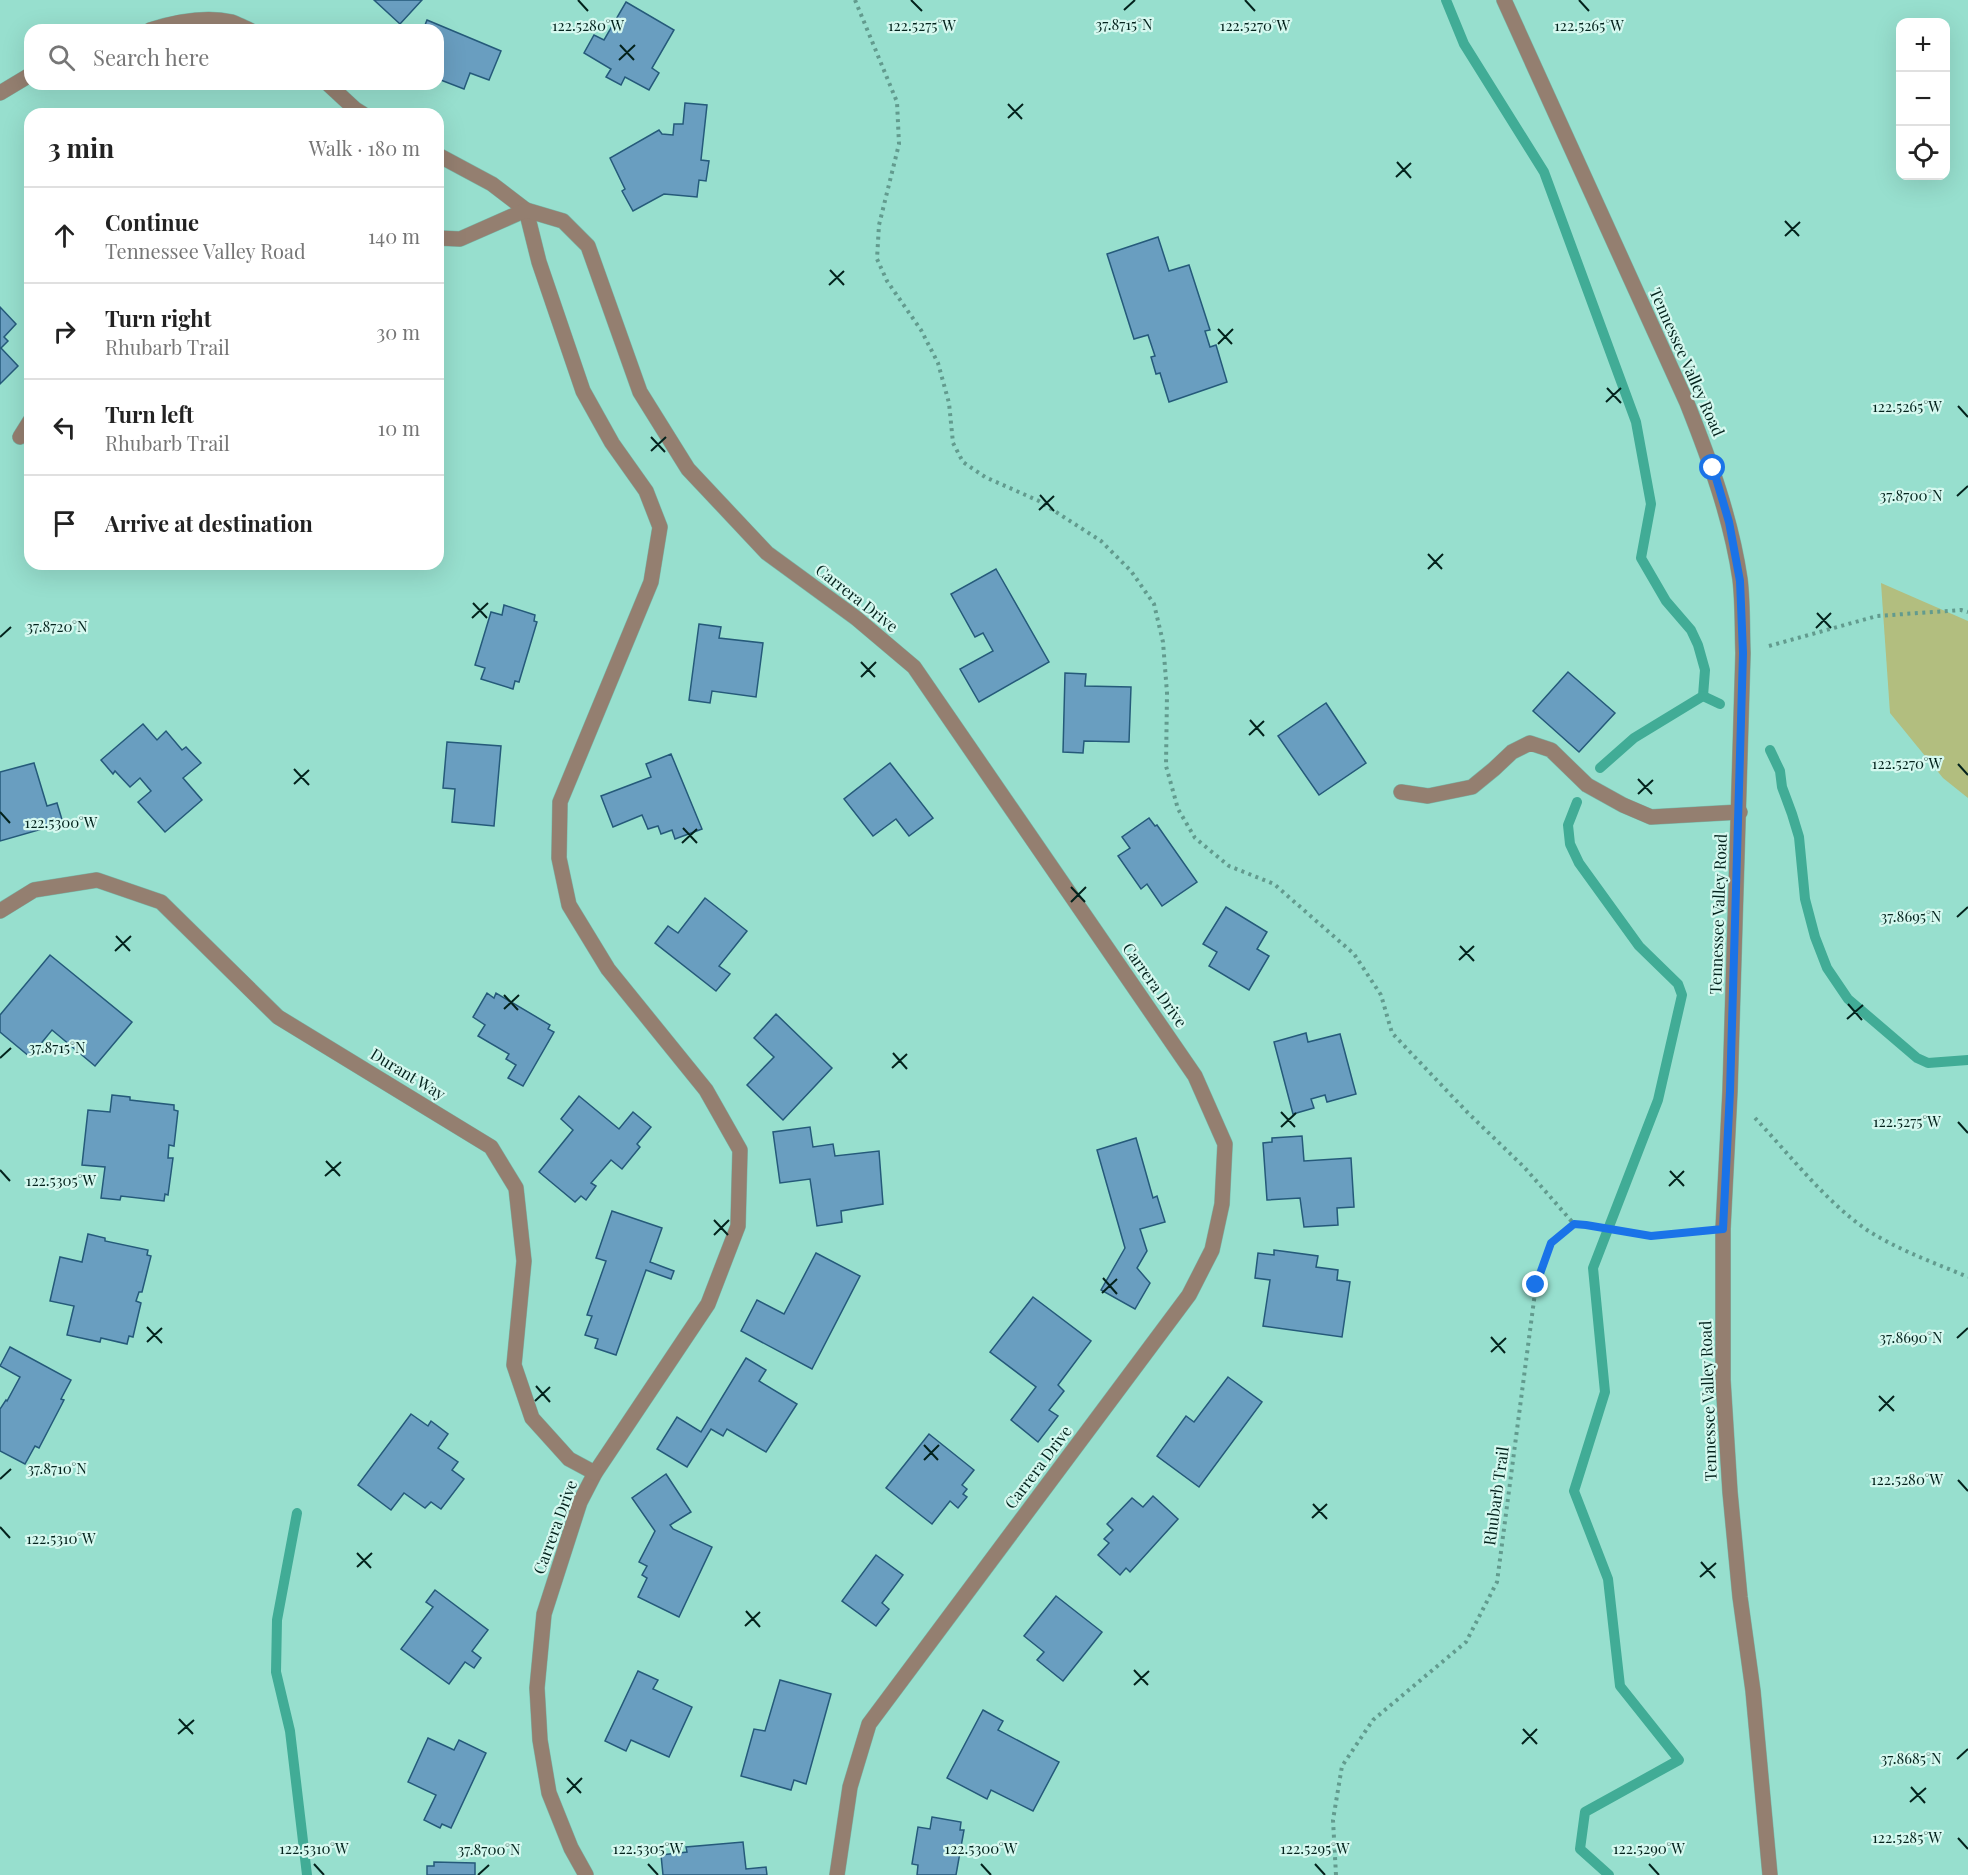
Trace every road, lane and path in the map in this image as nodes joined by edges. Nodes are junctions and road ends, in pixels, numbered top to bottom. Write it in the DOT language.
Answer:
graph roads {
  1 [pos="855,0"];
  2 [pos="1504,0"];
  3 [pos="172,24"];
  4 [pos="236,24"];
  5 [pos="24,79"];
  6 [pos="334,90"];
  7 [pos="0,93"];
  8 [pos="354,108"];
  9 [pos="444,158"];
  10 [pos="526,210"];
  11 [pos="444,238"];
  12 [pos="24,431"];
  13 [pos="20,438"];
  14 [pos="1968,612"];
  15 [pos="1743,653"];
  16 [pos="1401,792"];
  17 [pos="1740,812"];
  18 [pos="0,911"];
  19 [pos="1730,1091"];
  20 [pos="1574,1224"];
  21 [pos="1723,1229"];
  22 [pos="1968,1277"];
  23 [pos="595,1473"];
  24 [pos="586,1875"];
  25 [pos="837,1875"];
  26 [pos="1336,1875"];
  27 [pos="1770,1875"];
  1 -- 20 [label="path"];
  2 -- 15 [label="street, Tennessee Valley Road"];
  3 -- 4 [label="street"];
  5 -- 7 [label="street"];
  6 -- 8 [label="street"];
  9 -- 10 [label="street, Carrera Drive"];
  10 -- 11 [label="street"];
  10 -- 23 [label="street, Carrera Drive"];
  10 -- 25 [label="street, Carrera Drive"];
  12 -- 13 [label="street"];
  14 -- 15 [label="path"];
  15 -- 17 [label="street, Tennessee Valley Road"];
  16 -- 17 [label="street"];
  17 -- 19 [label="street, Tennessee Valley Road"];
  18 -- 23 [label="street, Durant Way"];
  19 -- 21 [label="street, Tennessee Valley Road"];
  19 -- 22 [label="path"];
  20 -- 21 [label="path"];
  20 -- 26 [label="path, Rhubarb Trail"];
  21 -- 27 [label="street, Tennessee Valley Road"];
  23 -- 24 [label="street, Carrera Drive"];
}
